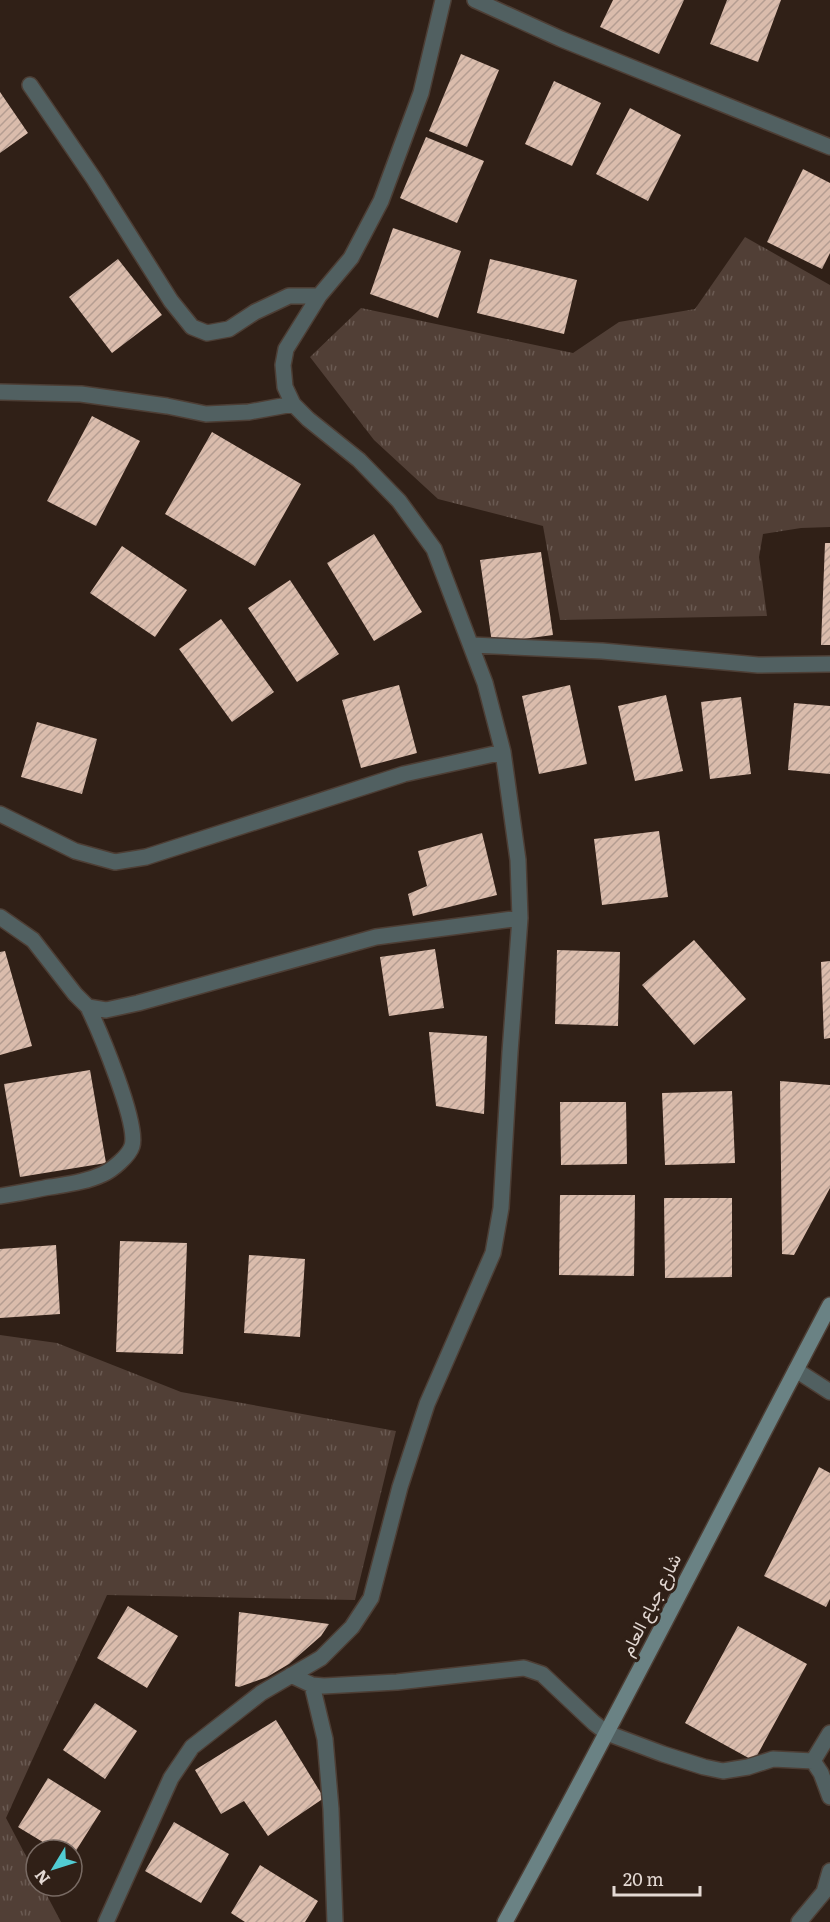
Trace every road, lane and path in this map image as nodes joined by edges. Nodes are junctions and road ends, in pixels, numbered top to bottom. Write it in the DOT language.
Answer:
graph roads {
  1 [pos="443,0"];
  2 [pos="475,0"];
  3 [pos="30,85"];
  4 [pos="830,147"];
  5 [pos="319,296"];
  6 [pos="0,392"];
  7 [pos="293,404"];
  8 [pos="472,645"];
  9 [pos="830,664"];
  10 [pos="503,752"];
  11 [pos="0,814"];
  12 [pos="0,917"];
  13 [pos="520,918"];
  14 [pos="88,1007"];
  15 [pos="0,1196"];
  16 [pos="830,1305"];
  17 [pos="796,1370"];
  18 [pos="830,1392"];
  19 [pos="291,1675"];
  20 [pos="312,1685"];
  21 [pos="830,1732"];
  22 [pos="607,1734"];
  23 [pos="813,1761"];
  24 [pos="830,1797"];
  25 [pos="830,1871"];
  26 [pos="106,1922"];
  27 [pos="335,1922"];
  28 [pos="506,1922"];
  29 [pos="799,1922"];
  1 -- 5 [label="street"];
  2 -- 4 [label="street"];
  3 -- 5 [label="street"];
  5 -- 7 [label="street"];
  6 -- 7 [label="street"];
  7 -- 8 [label="street"];
  8 -- 9 [label="street"];
  8 -- 10 [label="street"];
  10 -- 11 [label="street"];
  10 -- 13 [label="street"];
  12 -- 14 [label="street"];
  13 -- 14 [label="street"];
  13 -- 19 [label="street"];
  14 -- 15 [label="street"];
  16 -- 17 [label="main road, شارع جباع العام"];
  17 -- 18 [label="street"];
  17 -- 22 [label="main road, شارع جباع العام"];
  19 -- 20 [label="street"];
  19 -- 26 [label="street"];
  20 -- 22 [label="street"];
  20 -- 27 [label="street"];
  21 -- 23 [label="street"];
  22 -- 23 [label="street"];
  22 -- 28 [label="main road, شارع جباع العام"];
  23 -- 24 [label="street"];
  25 -- 29 [label="street"];
}
